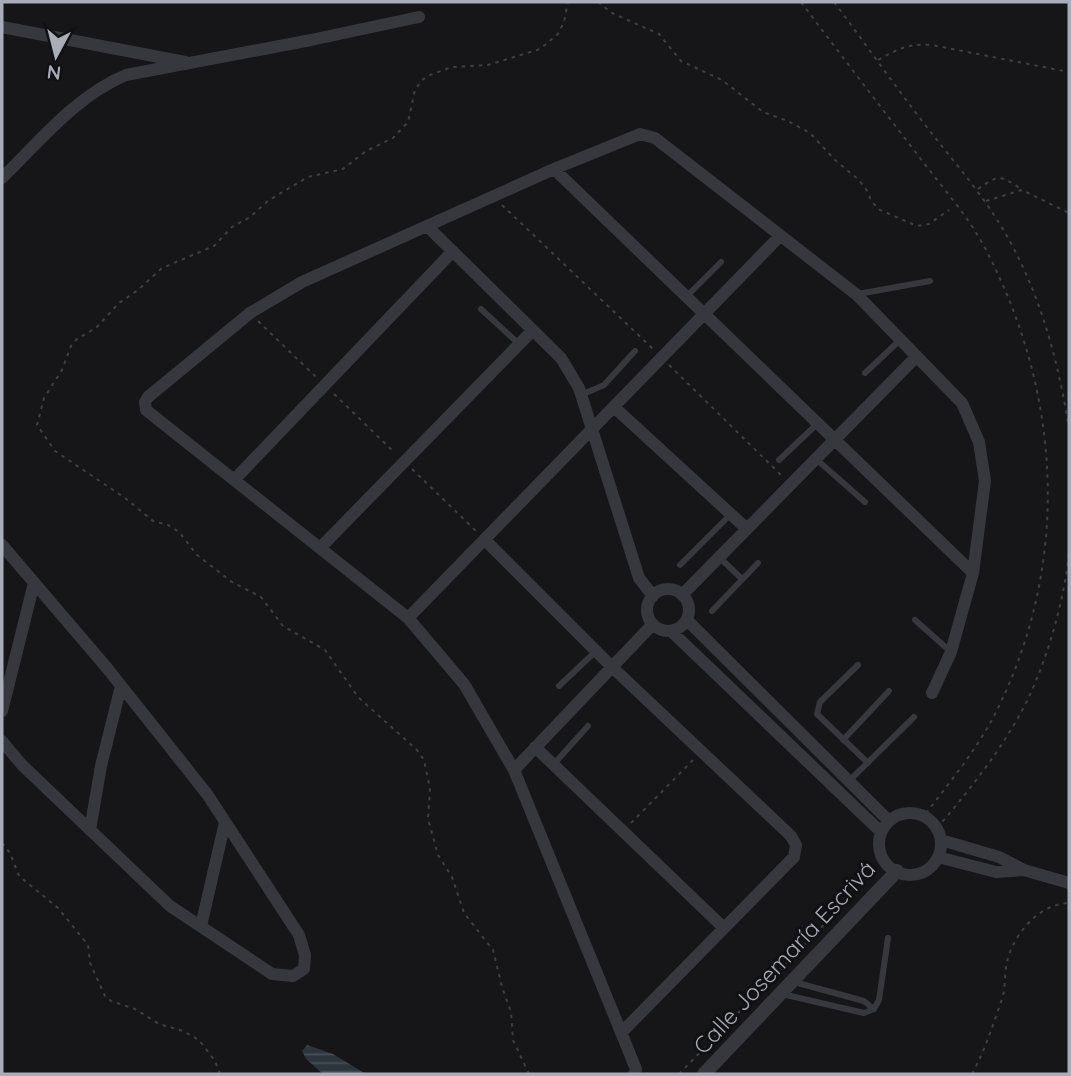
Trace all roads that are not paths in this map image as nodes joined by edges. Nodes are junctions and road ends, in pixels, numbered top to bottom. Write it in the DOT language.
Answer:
graph roads {
  1 [pos="419,17"];
  2 [pos="2,27"];
  3 [pos="192,63"];
  4 [pos="554,169"];
  5 [pos="2,178"];
  6 [pos="427,226"];
  7 [pos="780,236"];
  8 [pos="453,251"];
  9 [pos="721,261"];
  10 [pos="930,281"];
  11 [pos="856,295"];
  12 [pos="687,296"];
  13 [pos="481,309"];
  14 [pos="705,313"];
  15 [pos="533,330"];
  16 [pos="900,340"];
  17 [pos="519,344"];
  18 [pos="635,351"];
  19 [pos="916,357"];
  20 [pos="865,373"];
  21 [pos="581,396"];
  22 [pos="614,407"];
  23 [pos="817,424"];
  24 [pos="592,430"];
  25 [pos="834,440"];
  26 [pos="816,459"];
  27 [pos="779,460"];
  28 [pos="234,480"];
  29 [pos="865,502"];
  30 [pos="731,514"];
  31 [pos="747,529"];
  32 [pos="485,540"];
  33 [pos="2,545"];
  34 [pos="320,548"];
  35 [pos="719,557"];
  36 [pos="758,563"];
  37 [pos="680,565"];
  38 [pos="973,573"];
  39 [pos="742,579"];
  40 [pos="34,583"];
  41 [pos="682,595"];
  42 [pos="653,596"];
  43 [pos="712,611"];
  44 [pos="408,618"];
  45 [pos="687,620"];
  46 [pos="915,620"];
  47 [pos="653,624"];
  48 [pos="671,631"];
  49 [pos="596,650"];
  50 [pos="951,652"];
  51 [pos="858,665"];
  52 [pos="612,667"];
  53 [pos="121,686"];
  54 [pos="559,686"];
  55 [pos="889,691"];
  56 [pos="932,693"];
  57 [pos="2,711"];
  58 [pos="914,717"];
  59 [pos="588,726"];
  60 [pos="844,740"];
  61 [pos="2,741"];
  62 [pos="534,747"];
  63 [pos="817,749"];
  64 [pos="807,760"];
  65 [pos="868,763"];
  66 [pos="553,765"];
  67 [pos="514,770"];
  68 [pos="849,781"];
  69 [pos="225,822"];
  70 [pos="885,826"];
  71 [pos="90,830"];
  72 [pos="939,834"];
  73 [pos="938,858"];
  74 [pos="891,868"];
  75 [pos="1024,870"];
  76 [pos="1069,883"];
  77 [pos="201,926"];
  78 [pos="724,929"];
  79 [pos="888,938"];
  80 [pos="793,981"];
  81 [pos="782,994"];
  82 [pos="874,1009"];
  83 [pos="621,1033"];
  84 [pos="635,1074"];
  85 [pos="704,1074"];
  1 -- 3 [label="street"];
  2 -- 3 [label="street"];
  3 -- 5 [label="street"];
  4 -- 6 [label="street"];
  4 -- 7 [label="street"];
  4 -- 12 [label="street"];
  6 -- 8 [label="street"];
  6 -- 28 [label="street"];
  7 -- 11 [label="street"];
  7 -- 14 [label="street"];
  8 -- 15 [label="street"];
  8 -- 28 [label="street"];
  9 -- 12 [label="lane"];
  10 -- 11 [label="lane"];
  11 -- 16 [label="street"];
  12 -- 14 [label="street"];
  13 -- 17 [label="lane"];
  14 -- 22 [label="street"];
  14 -- 23 [label="street"];
  15 -- 17 [label="street"];
  15 -- 21 [label="street"];
  16 -- 19 [label="street"];
  16 -- 20 [label="lane"];
  17 -- 34 [label="street"];
  18 -- 21 [label="lane"];
  19 -- 25 [label="street"];
  19 -- 38 [label="street"];
  21 -- 24 [label="street"];
  22 -- 24 [label="street"];
  22 -- 30 [label="street"];
  23 -- 25 [label="street"];
  23 -- 27 [label="lane"];
  24 -- 32 [label="street"];
  24 -- 42 [label="street"];
  25 -- 26 [label="street"];
  25 -- 38 [label="street"];
  26 -- 29 [label="lane"];
  26 -- 31 [label="street"];
  28 -- 34 [label="street"];
  30 -- 31 [label="street"];
  30 -- 37 [label="lane"];
  31 -- 35 [label="street"];
  32 -- 44 [label="street"];
  32 -- 49 [label="street"];
  33 -- 40 [label="street"];
  34 -- 44 [label="street"];
  35 -- 39 [label="lane"];
  35 -- 41 [label="street"];
  36 -- 39 [label="lane"];
  38 -- 50 [label="street"];
  39 -- 43 [label="lane"];
  40 -- 53 [label="street"];
  40 -- 57 [label="street"];
  41 -- 42 [label="street"];
  41 -- 45 [label="street"];
  42 -- 47 [label="street"];
  44 -- 67 [label="street"];
  45 -- 48 [label="street"];
  45 -- 63 [label="street"];
  46 -- 50 [label="lane"];
  47 -- 48 [label="street"];
  47 -- 52 [label="street"];
  48 -- 64 [label="street"];
  49 -- 52 [label="street"];
  49 -- 54 [label="lane"];
  50 -- 56 [label="street"];
  51 -- 60 [label="lane"];
  52 -- 62 [label="street"];
  52 -- 78 [label="street"];
  53 -- 69 [label="street"];
  53 -- 71 [label="street"];
  55 -- 60 [label="lane"];
  58 -- 65 [label="lane"];
  59 -- 66 [label="lane"];
  60 -- 65 [label="lane"];
  61 -- 71 [label="street"];
  62 -- 66 [label="street"];
  62 -- 67 [label="street"];
  63 -- 64 [label="street"];
  63 -- 68 [label="street"];
  64 -- 70 [label="street"];
  65 -- 68 [label="lane"];
  66 -- 78 [label="street"];
  67 -- 83 [label="street"];
  68 -- 70 [label="street"];
  69 -- 77 [label="street"];
  69 -- 77 [label="street"];
  70 -- 72 [label="street"];
  70 -- 74 [label="street"];
  71 -- 77 [label="street"];
  72 -- 73 [label="street"];
  72 -- 75 [label="street"];
  73 -- 74 [label="street"];
  73 -- 75 [label="street"];
  74 -- 80 [label="street, Calle Josemaría Escrivá"];
  75 -- 76 [label="street"];
  78 -- 83 [label="street"];
  79 -- 82 [label="lane"];
  80 -- 81 [label="street, Calle Josemaría Escrivá"];
  80 -- 82 [label="lane"];
  81 -- 82 [label="lane"];
  81 -- 85 [label="street, Calle Josemaría Escrivá"];
  83 -- 84 [label="street"];
}
